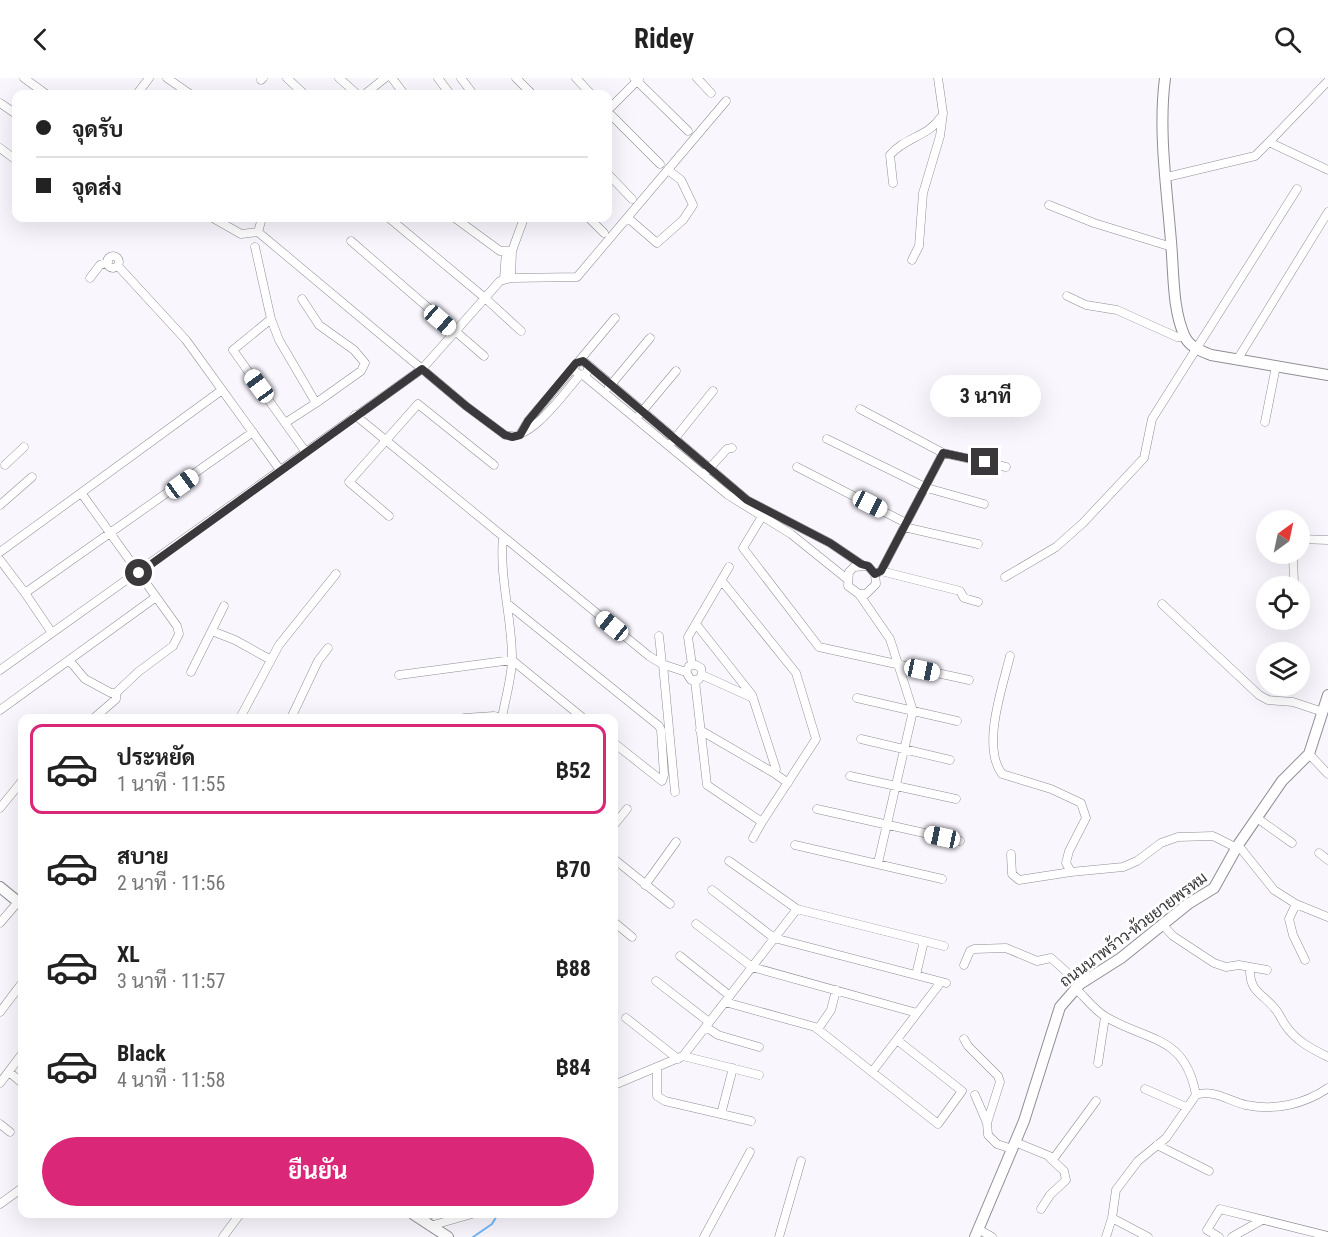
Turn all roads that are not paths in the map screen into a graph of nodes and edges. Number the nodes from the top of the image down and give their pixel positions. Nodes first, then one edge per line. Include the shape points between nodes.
1 (24, 78) edge
2 (167, 78) edge
3 (287, 78) edge
4 (339, 78) edge
5 (385, 78) edge
6 (516, 78) edge
7 (576, 78) edge
8 (697, 78) edge
9 (938, 78) edge
10 (1165, 78) edge
11 (637, 79) edge
12 (1328, 81) edge
13 (40, 90) edge
14 (184, 90) edge
15 (298, 90) edge
16 (352, 90) edge
17 (370, 90) edge
18 (528, 90) edge
19 (587, 90) edge
20 (711, 93) dead end
21 (726, 101) dead end
22 (612, 107) edge
23 (943, 113) junction
24 (612, 115) edge
25 (688, 131) dead end
26 (1269, 142) junction
27 (660, 164) dead end
28 (668, 170) junction
29 (1328, 170) edge
30 (1167, 177) junction
31 (612, 178) edge
32 (893, 183) dead end
33 (1297, 189) dead end
34 (632, 200) dead end
35 (1049, 205) dead end
36 (1328, 212) edge
37 (628, 218) junction
38 (220, 222) edge
39 (261, 222) edge
40 (394, 222) edge
41 (460, 222) edge
42 (522, 222) edge
43 (593, 222) edge
44 (258, 232) junction
45 (604, 234) dead end
46 (351, 241) dead end
47 (255, 247) dead end
48 (1172, 247) junction
49 (509, 251) junction
50 (912, 260) dead end
51 (90, 278) dead end
52 (508, 279) junction
53 (1067, 296) dead end
54 (485, 297) junction
55 (302, 299) dead end
56 (615, 318) dead end
57 (271, 319) junction
58 (521, 331) dead end
59 (454, 332) junction
60 (1185, 337) junction
61 (650, 338) dead end
62 (1195, 348) junction
63 (484, 357) dead end
64 (1237, 360) junction
65 (576, 364) junction
66 (588, 366) junction
67 (1276, 366) junction
68 (422, 369) junction
69 (676, 371) dead end
70 (582, 375) junction
71 (1328, 375) edge
72 (608, 388) junction
73 (222, 390) junction
74 (713, 391) dead end
75 (316, 403) junction
76 (860, 409) dead end
77 (640, 414) junction
78 (355, 416) junction
79 (1265, 422) dead end
80 (285, 423) junction
81 (253, 432) junction
82 (520, 435) junction
83 (828, 439) dead end
84 (386, 441) junction
85 (672, 442) junction
86 (24, 447) dead end
87 (732, 448) dead end
88 (305, 452) junction
89 (943, 453) junction
90 (2, 465) edge
91 (494, 465) dead end
92 (797, 467) dead end
93 (1006, 467) dead end
94 (710, 468) junction
95 (280, 470) junction
96 (703, 474) junction
97 (33, 477) dead end
98 (925, 488) junction
99 (82, 494) junction
100 (984, 504) dead end
101 (0, 505) edge
102 (766, 509) junction
103 (389, 516) dead end
104 (761, 517) junction
105 (905, 525) junction
106 (110, 535) junction
107 (503, 537) junction
108 (1310, 539) edge
109 (1328, 540) edge
110 (978, 544) dead end
111 (0, 552) edge
112 (0, 560) edge
113 (861, 564) junction
114 (729, 567) dead end
115 (139, 573) junction
116 (878, 573) junction
117 (336, 574) dead end
118 (1005, 578) dead end
119 (847, 579) junction
120 (722, 581) junction
121 (25, 593) junction
122 (859, 594) junction
123 (156, 597) junction
124 (978, 602) dead end
125 (1161, 604) dead end
126 (509, 605) junction
127 (224, 606) dead end
128 (696, 624) junction
129 (212, 631) junction
130 (52, 633) junction
131 (659, 636) dead end
132 (328, 648) dead end
133 (1010, 656) dead end
134 (69, 660) junction
135 (271, 660) junction
136 (512, 660) junction
137 (663, 665) junction
138 (692, 665) junction
139 (898, 666) junction
140 (0, 670) edge
141 (191, 672) dead end
142 (686, 672) junction
143 (399, 675) dead end
144 (702, 675) junction
145 (969, 680) dead end
146 (695, 681) junction
147 (116, 693) junction
148 (1328, 695) edge
149 (753, 698) junction
150 (857, 698) dead end
151 (0, 710) edge
152 (914, 711) junction
153 (1323, 712) junction
154 (99, 714) edge
155 (242, 714) edge
156 (293, 714) edge
157 (503, 714) edge
158 (579, 714) edge
159 (957, 721) dead end
160 (700, 730) junction
161 (861, 739) dead end
162 (618, 746) edge
163 (904, 750) junction
164 (1309, 754) junction
165 (950, 760) dead end
166 (774, 773) junction
167 (1328, 774) edge
168 (850, 776) dead end
169 (788, 783) junction
170 (18, 786) edge
171 (896, 786) junction
172 (675, 792) dead end
173 (956, 799) dead end
174 (0, 808) edge
175 (817, 809) dead end
176 (618, 812) edge
177 (1257, 818) junction
178 (618, 820) edge
179 (762, 822) junction
180 (886, 825) junction
181 (753, 838) dead end
182 (960, 840) dead end
183 (676, 842) dead end
184 (1292, 843) dead end
185 (795, 845) dead end
186 (1238, 846) junction
187 (1319, 853) dead end
188 (1011, 854) dead end
189 (1328, 860) edge
190 (729, 861) dead end
191 (618, 862) edge
192 (878, 863) junction
193 (1071, 872) junction
194 (942, 879) dead end
195 (645, 885) junction
196 (0, 887) edge
197 (712, 890) dead end
198 (18, 901) edge
199 (670, 904) dead end
200 (1296, 904) junction
201 (18, 905) edge
202 (797, 909) junction
203 (1328, 917) edge
204 (0, 923) edge
205 (696, 924) dead end
206 (1162, 924) junction
207 (618, 925) edge
208 (632, 937) dead end
209 (774, 938) junction
210 (924, 941) junction
211 (944, 946) dead end
212 (680, 956) dead end
213 (1305, 960) dead end
214 (964, 965) dead end
215 (752, 967) junction
216 (1250, 967) junction
217 (1267, 970) dead end
218 (916, 975) junction
219 (656, 981) dead end
220 (1078, 986) junction
221 (18, 988) edge
222 (836, 990) junction
223 (727, 999) junction
224 (0, 1012) edge
225 (917, 1013) junction
226 (1105, 1017) junction
227 (626, 1018) dead end
228 (707, 1024) junction
229 (818, 1029) junction
230 (964, 1039) dead end
231 (897, 1040) junction
232 (759, 1047) dead end
233 (680, 1058) junction
234 (1328, 1058) edge
235 (18, 1060) edge
236 (1098, 1063) dead end
237 (657, 1067) junction
238 (733, 1068) junction
239 (9, 1072) junction
240 (872, 1072) junction
241 (759, 1075) dead end
242 (18, 1080) edge
243 (0, 1083) edge
244 (618, 1083) edge
245 (1328, 1088) edge
246 (1145, 1089) dead end
247 (975, 1095) dead end
248 (1196, 1095) junction
249 (1096, 1101) dead end
250 (1186, 1107) junction
251 (721, 1114) junction
252 (751, 1121) dead end
253 (987, 1123) junction
254 (0, 1124) edge
255 (10, 1132) dead end
256 (1013, 1146) junction
257 (1157, 1146) junction
258 (750, 1152) dead end
259 (1050, 1158) junction
260 (801, 1161) dead end
261 (1209, 1171) dead end
262 (18, 1191) edge
263 (0, 1203) edge
264 (1041, 1209) dead end
265 (237, 1218) edge
266 (419, 1218) edge
267 (458, 1218) edge
268 (1112, 1218) junction
269 (1262, 1220) junction
270 (430, 1226) junction
271 (977, 1233) edge
272 (1305, 1234) edge
273 (1328, 1236) edge
274 (223, 1237) edge
275 (448, 1237) edge
276 (704, 1237) edge
277 (779, 1237) edge
278 (992, 1237) edge
279 (1106, 1237) edge
280 (1148, 1237) edge
281 (1219, 1237) edge
282 (1232, 1237) edge

1 - 13 street
2 - 14 street
3 - 15 street
4 - 16 street
5 - 17 street
6 - 18 street
7 - 19 street
8 - 20 street
9 - 23 street
10 - 30 street via 1162,99
11 - 22 street
11 - 25 street
12 - 26 street
21 - 28 street
23 - 32 street via 935,127 890,155
23 - 50 street via 922,202 919,246
24 - 27 street
26 - 29 street
26 - 30 street via 1255,156
28 - 37 street
28 - 37 street via 681,180 693,205 683,220 657,243
30 - 48 street
31 - 34 street
33 - 62 street
35 - 48 street
36 - 64 street
37 - 52 street via 577,278
38 - 44 street via 241,234
39 - 44 street
40 - 54 street
41 - 49 street via 500,251
42 - 49 street
43 - 45 street
44 - 68 street
46 - 59 street
47 - 57 street
48 - 60 street via 1174,285
49 - 52 street
51 - 73 street via 100,265 116,256 118,266 186,340
52 - 54 street
53 - 60 street via 1086,305 1118,310
54 - 58 street
54 - 59 street
55 - 75 street via 319,325 354,350 365,363 361,371
56 - 65 street
57 - 75 street via 295,371
57 - 80 street via 233,350
59 - 63 street
59 - 68 street
60 - 62 street
61 - 72 street
62 - 64 street
62 - 118 street via 1152,419 1144,458 1056,547
64 - 67 street
65 - 66 street
65 - 70 street via 574,370
65 - 82 street
66 - 70 street
66 - 72 street
67 - 71 street
67 - 79 street
68 - 78 street
68 - 82 street via 505,435
69 - 77 street
70 - 72 street
70 - 82 street via 535,426
72 - 77 street
73 - 81 street
73 - 99 street
74 - 85 street
75 - 80 street
76 - 89 street
77 - 85 street
78 - 84 street
78 - 88 street
80 - 88 street
81 - 95 street
81 - 106 street
83 - 98 street
84 - 91 street via 418,404
84 - 103 street via 349,482
84 - 107 street
85 - 94 street
85 - 96 street
86 - 90 street
87 - 94 street
88 - 95 street
89 - 93 street
89 - 98 street
92 - 105 street
94 - 96 street
94 - 102 street via 747,500
95 - 115 street
96 - 104 street
97 - 101 street
98 - 100 street
98 - 105 street
99 - 106 street
99 - 111 street
102 - 104 street
102 - 113 street
104 - 119 street via 791,534
104 - 139 street via 743,548 819,647
105 - 110 street
105 - 116 street
106 - 115 street
106 - 121 street
107 - 126 street via 501,555
107 - 137 street
108 - 109 street
112 - 121 street
113 - 116 street
113 - 119 street via 854,567
114 - 120 street
115 - 123 street
115 - 130 street
116 - 122 street via 872,590
116 - 124 street via 960,591 964,598
117 - 135 street
119 - 122 street via 848,586
120 - 128 street
120 - 169 street via 796,673 816,739
121 - 130 street
122 - 139 street via 890,639
123 - 134 street
123 - 147 street via 177,626 178,637 173,646
125 - 153 street via 1259,695
126 - 136 street
126 - 162 street via 659,726 662,781
127 - 129 street
128 - 138 street via 688,637
128 - 149 street
129 - 135 street
129 - 141 street
130 - 140 street
131 - 137 street
132 - 156 street
133 - 193 street via 994,724 994,752 1002,774 1081,803 1086,818 1069,851 1066,863
134 - 147 street via 85,679
134 - 151 street
135 - 155 street
136 - 143 street
136 - 157 street
136 - 158 street
137 - 142 street
137 - 172 street
138 - 142 street
138 - 144 street via 701,668
139 - 145 street
139 - 152 street
142 - 146 street
144 - 146 street
144 - 149 street
146 - 160 street
147 - 154 street via 112,703
148 - 153 street, ถนนนาพร้าว-ห้วยยายพรหม
149 - 166 street via 776,769
150 - 152 street
152 - 159 street
152 - 163 street
153 - 164 street, ถนนนาพร้าว-ห้วยยายพรหม
160 - 166 street
160 - 179 street via 706,785
161 - 163 street
163 - 165 street
163 - 171 street
164 - 167 street
164 - 177 street, ถนนนาพร้าว-ห้วยยายพรหม via 1287,776
166 - 169 street
168 - 171 street
169 - 179 street
170 - 174 street
171 - 173 street
171 - 180 street
175 - 180 street
176 - 178 street via 623,806 627,809
177 - 184 street
177 - 186 street, ถนนนาพร้าว-ห้วยยายพรหม
179 - 181 street
180 - 182 street
180 - 192 street
183 - 195 street
185 - 192 street
186 - 193 street via 1214,836 1178,837 1123,867
186 - 200 street via 1274,890
186 - 206 street, ถนนนาพร้าว-ห้วยยายพรหม via 1214,888
187 - 189 street
188 - 193 street via 1013,877 1019,880
190 - 202 street
191 - 195 street
192 - 194 street
195 - 199 street
196 - 198 street
197 - 209 street
200 - 203 street
200 - 213 street via 1289,919
201 - 204 street
202 - 209 street
202 - 210 street
205 - 215 street
206 - 216 street via 1214,963
206 - 220 street, ถนนนาพร้าว-ห้วยยายพรหม via 1121,958
207 - 208 street
209 - 215 street
209 - 218 street
210 - 211 street
210 - 218 street
212 - 223 street
214 - 220 street via 974,949 1006,948 1037,961 1051,958
215 - 222 street
215 - 223 street
216 - 217 street
216 - 234 street via 1253,987 1287,1027 1304,1045
218 - 225 street via 943,982
219 - 228 street
220 - 226 street
220 - 256 street, ถนนนาพร้าว-ห้วยยายพรหม via 1060,1007
221 - 224 street
222 - 225 street
222 - 229 street via 831,1010
223 - 228 street
223 - 229 street
225 - 231 street
226 - 236 street
226 - 248 street via 1176,1050 1193,1076
227 - 233 street
228 - 232 street via 718,1035
228 - 233 street
229 - 240 street
230 - 253 street via 1000,1082
231 - 240 street
231 - 240 street via 962,1091 938,1124
233 - 237 street
233 - 238 street
235 - 239 street
237 - 244 street
237 - 251 street via 657,1096
238 - 241 street
238 - 251 street
239 - 242 street
239 - 243 street
245 - 248 street via 1315,1097 1278,1107 1247,1105 1216,1094
246 - 250 street
247 - 253 street
248 - 250 street
249 - 259 street via 1057,1155
250 - 257 street
251 - 252 street
253 - 256 street via 991,1140
254 - 255 street
256 - 259 street
256 - 271 street, ถนนนาพร้าว-ห้วยยายพรหม
257 - 261 street
257 - 268 street via 1138,1161 1116,1190
258 - 276 street
259 - 264 street via 1064,1171 1066,1180
260 - 277 street
262 - 263 street
265 - 274 street
266 - 270 street
267 - 270 street
268 - 279 street
268 - 280 street
269 - 272 street
269 - 281 street via 1220,1209 1208,1230
269 - 282 street
270 - 275 street
271 - 278 street
272 - 273 street

